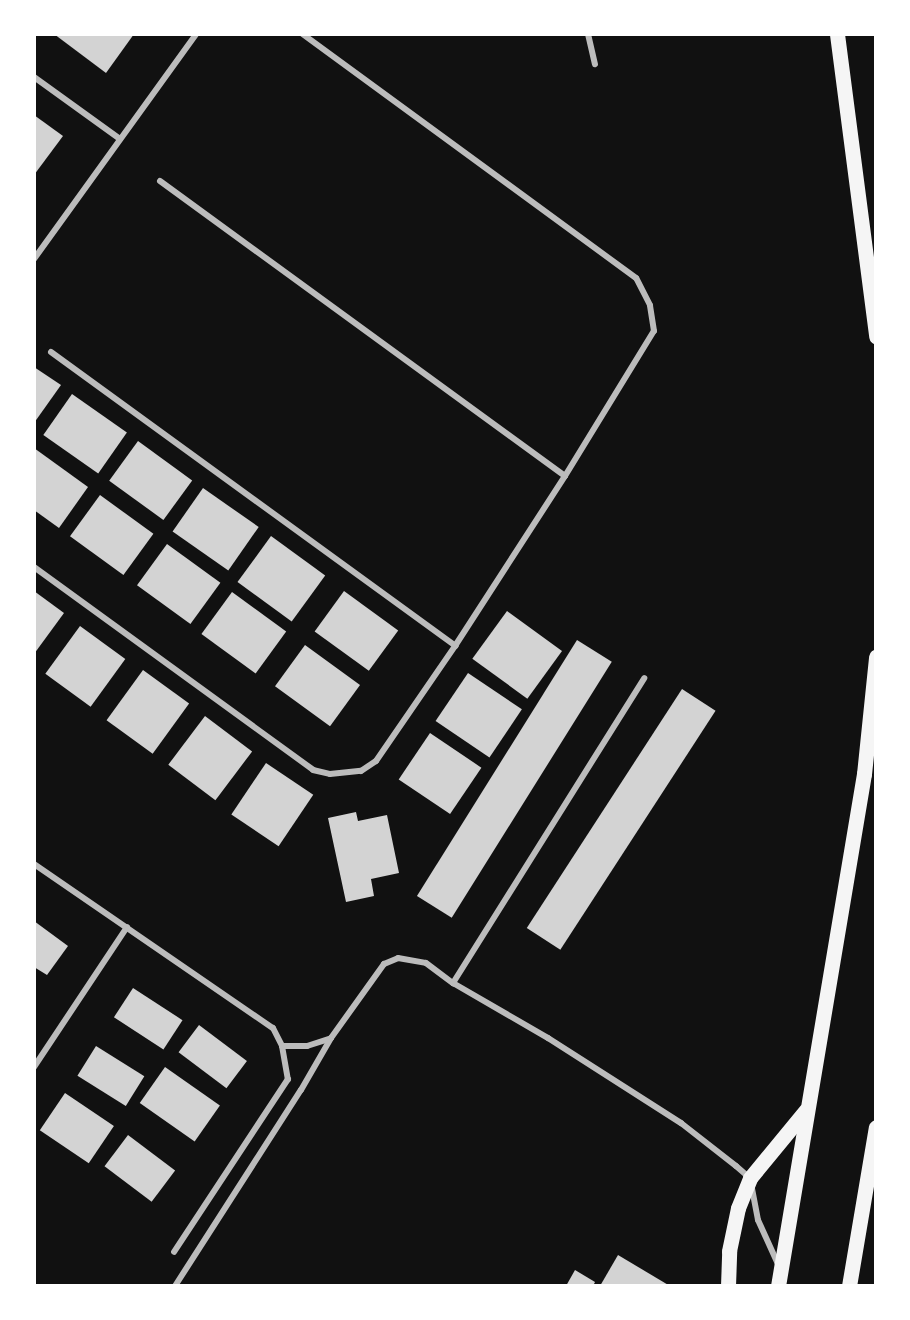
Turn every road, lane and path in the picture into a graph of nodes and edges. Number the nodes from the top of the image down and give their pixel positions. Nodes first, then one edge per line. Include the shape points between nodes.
1 (196, 34) edge
2 (303, 34) edge
3 (588, 34) edge
4 (837, 34) edge
5 (596, 64) dead end
6 (34, 77) edge
7 (120, 139) junction
8 (160, 181) dead end
9 (34, 259) edge
10 (876, 336) edge
11 (51, 352) dead end
12 (565, 477) junction
13 (34, 567) edge
14 (456, 646) junction
15 (876, 657) edge
16 (644, 678) dead end
17 (876, 739) edge
18 (864, 774) junction
19 (34, 864) edge
20 (127, 927) junction
21 (453, 983) junction
22 (331, 1038) junction
23 (282, 1046) junction
24 (34, 1067) edge
25 (806, 1110) junction
26 (876, 1127) edge
27 (750, 1178) junction
28 (174, 1252) dead end
29 (779, 1278) edge
30 (175, 1286) edge
31 (728, 1286) edge
32 (849, 1286) edge

1 - 7 street
2 - 12 street via 636,278 650,305 654,331
3 - 5 street
4 - 10 highway
6 - 7 street
7 - 9 street
8 - 12 street
11 - 14 street
12 - 14 street
13 - 14 street via 313,770 344,775 361,771 376,761
15 - 18 highway
16 - 21 street
17 - 18 highway
18 - 25 highway
19 - 20 street
20 - 23 street via 273,1028
20 - 24 street
21 - 22 street via 426,963 398,958 384,964
21 - 27 street via 681,1123
22 - 23 street via 307,1046
22 - 30 street
23 - 28 street via 288,1080
25 - 27 highway
25 - 29 highway
26 - 32 highway
27 - 29 street via 758,1220
27 - 31 highway via 738,1208 729,1251

